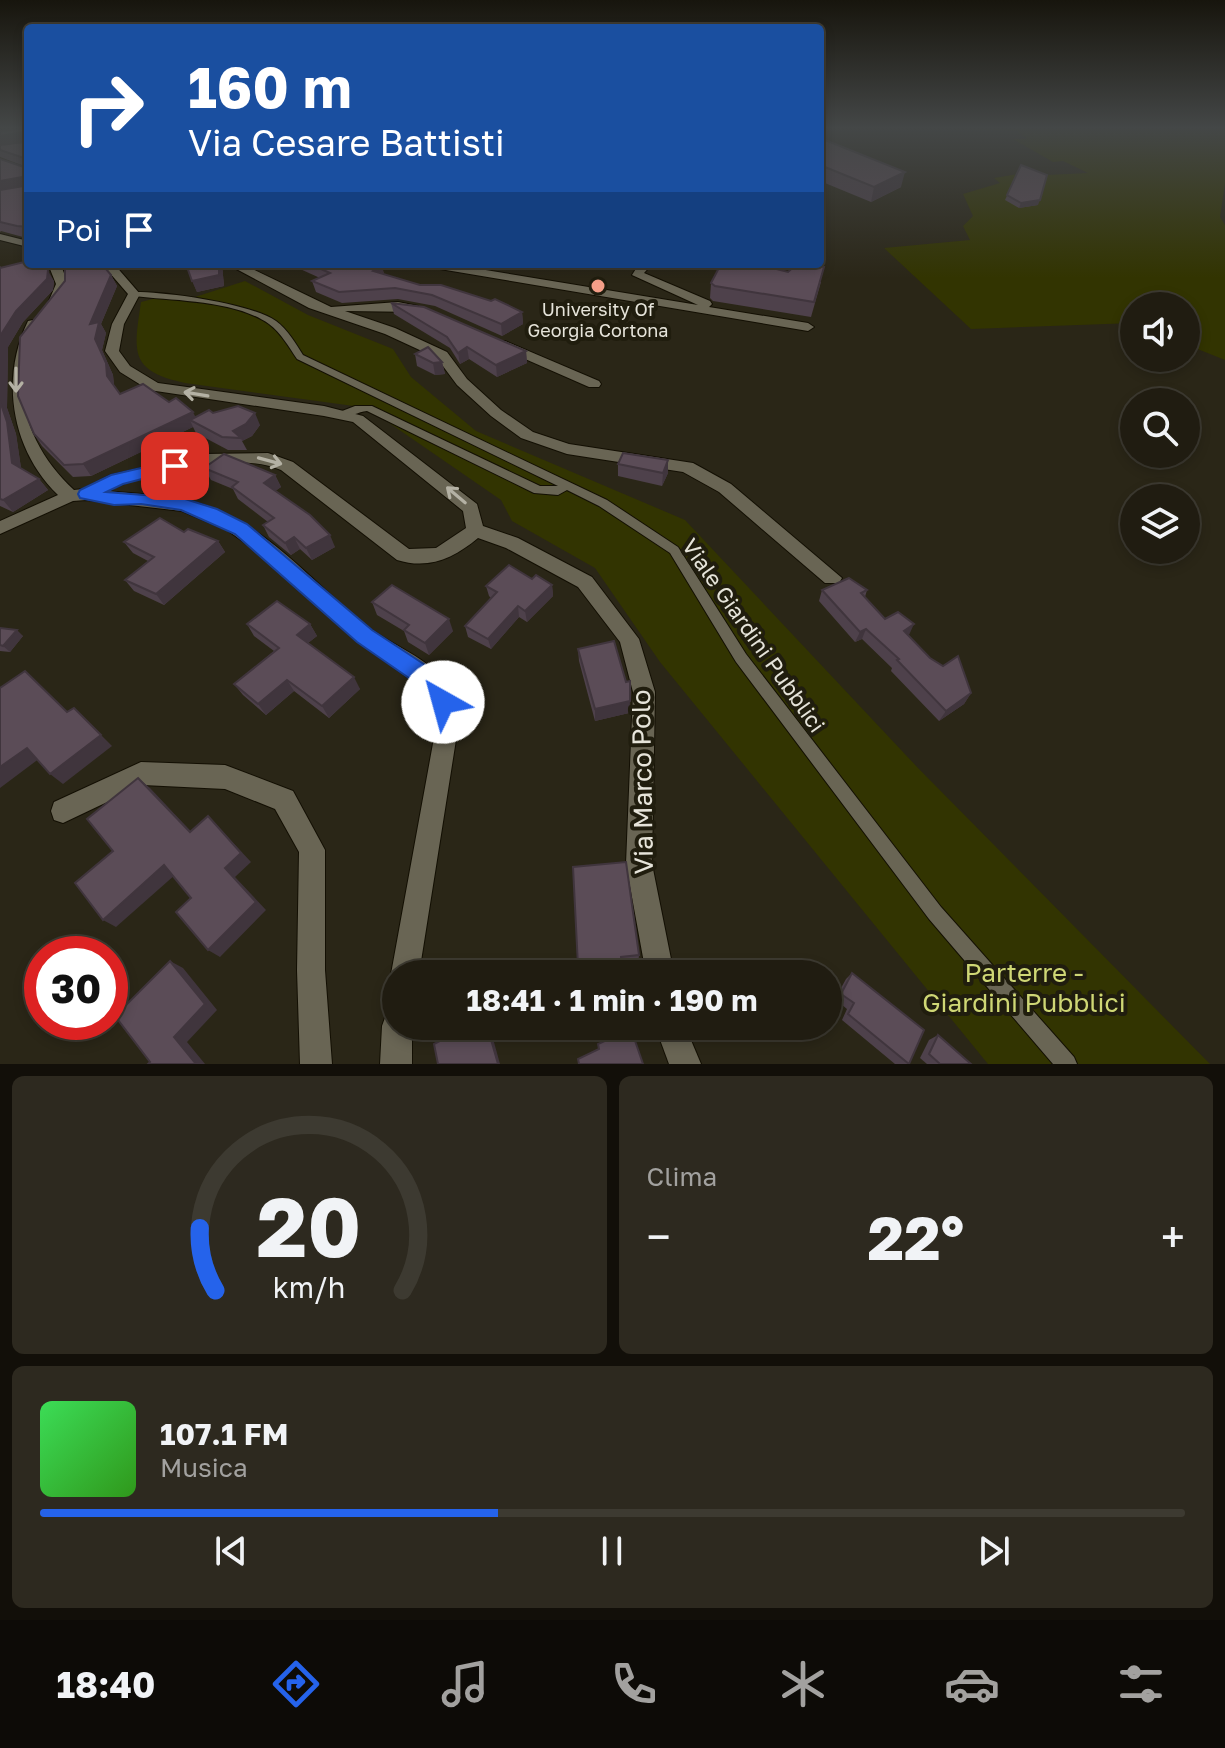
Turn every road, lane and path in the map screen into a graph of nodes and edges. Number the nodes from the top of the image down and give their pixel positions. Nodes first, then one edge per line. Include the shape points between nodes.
1 (24, 238) edge
2 (3, 241) edge
3 (24, 244) edge
4 (24, 250) edge
5 (56, 268) edge
6 (111, 268) edge
7 (241, 268) edge
8 (452, 268) edge
9 (640, 268) edge
10 (134, 294) junction
11 (325, 309) junction
12 (430, 312) edge
13 (724, 313) junction
14 (808, 327) dead end
15 (498, 342) edge
16 (594, 384) dead end
17 (341, 415) junction
18 (566, 486) junction
19 (78, 495) junction
20 (0, 528) edge
21 (475, 530) junction
22 (832, 578) dead end
23 (63, 811) dead end
24 (407, 960) edge
25 (657, 960) edge
26 (397, 1040) edge
27 (676, 1040) edge
28 (316, 1064) edge
29 (396, 1064) edge
30 (685, 1064) edge
31 (1067, 1064) edge

1 - 2 street
2 - 3 street
2 - 4 street
5 -> 19 street via 62,292 18,347 17,408 37,460
6 - 10 street
7 - 11 street
8 - 13 street
9 - 13 street via 638,275
17 -> 10 street via 154,387 125,369 112,351 118,324
10 - 18 street, Viale Giardini Pubblici via 221,306 270,321 300,357
11 - 12 street via 398,306
11 - 22 street via 442,355 462,382 527,435 567,449 687,467 725,488
13 - 14 street
15 - 16 street
17 - 18 street via 368,408 538,490
21 -> 17 street via 471,508 358,419
18 - 31 street, Viale Giardini Pubblici via 603,503 674,550 741,658 935,913
19 - 20 street
19 -> 21 street via 117,479 203,459 268,458 287,466 404,555 427,559 449,552
19 - 24 street via 182,504 241,529 364,636 434,683 447,727
21 - 25 street, Via Marco Polo via 512,543 585,582 629,639 644,692 639,864
23 - 28 street via 141,773 225,777 284,800 312,850
26 - 29 street
27 - 30 street

